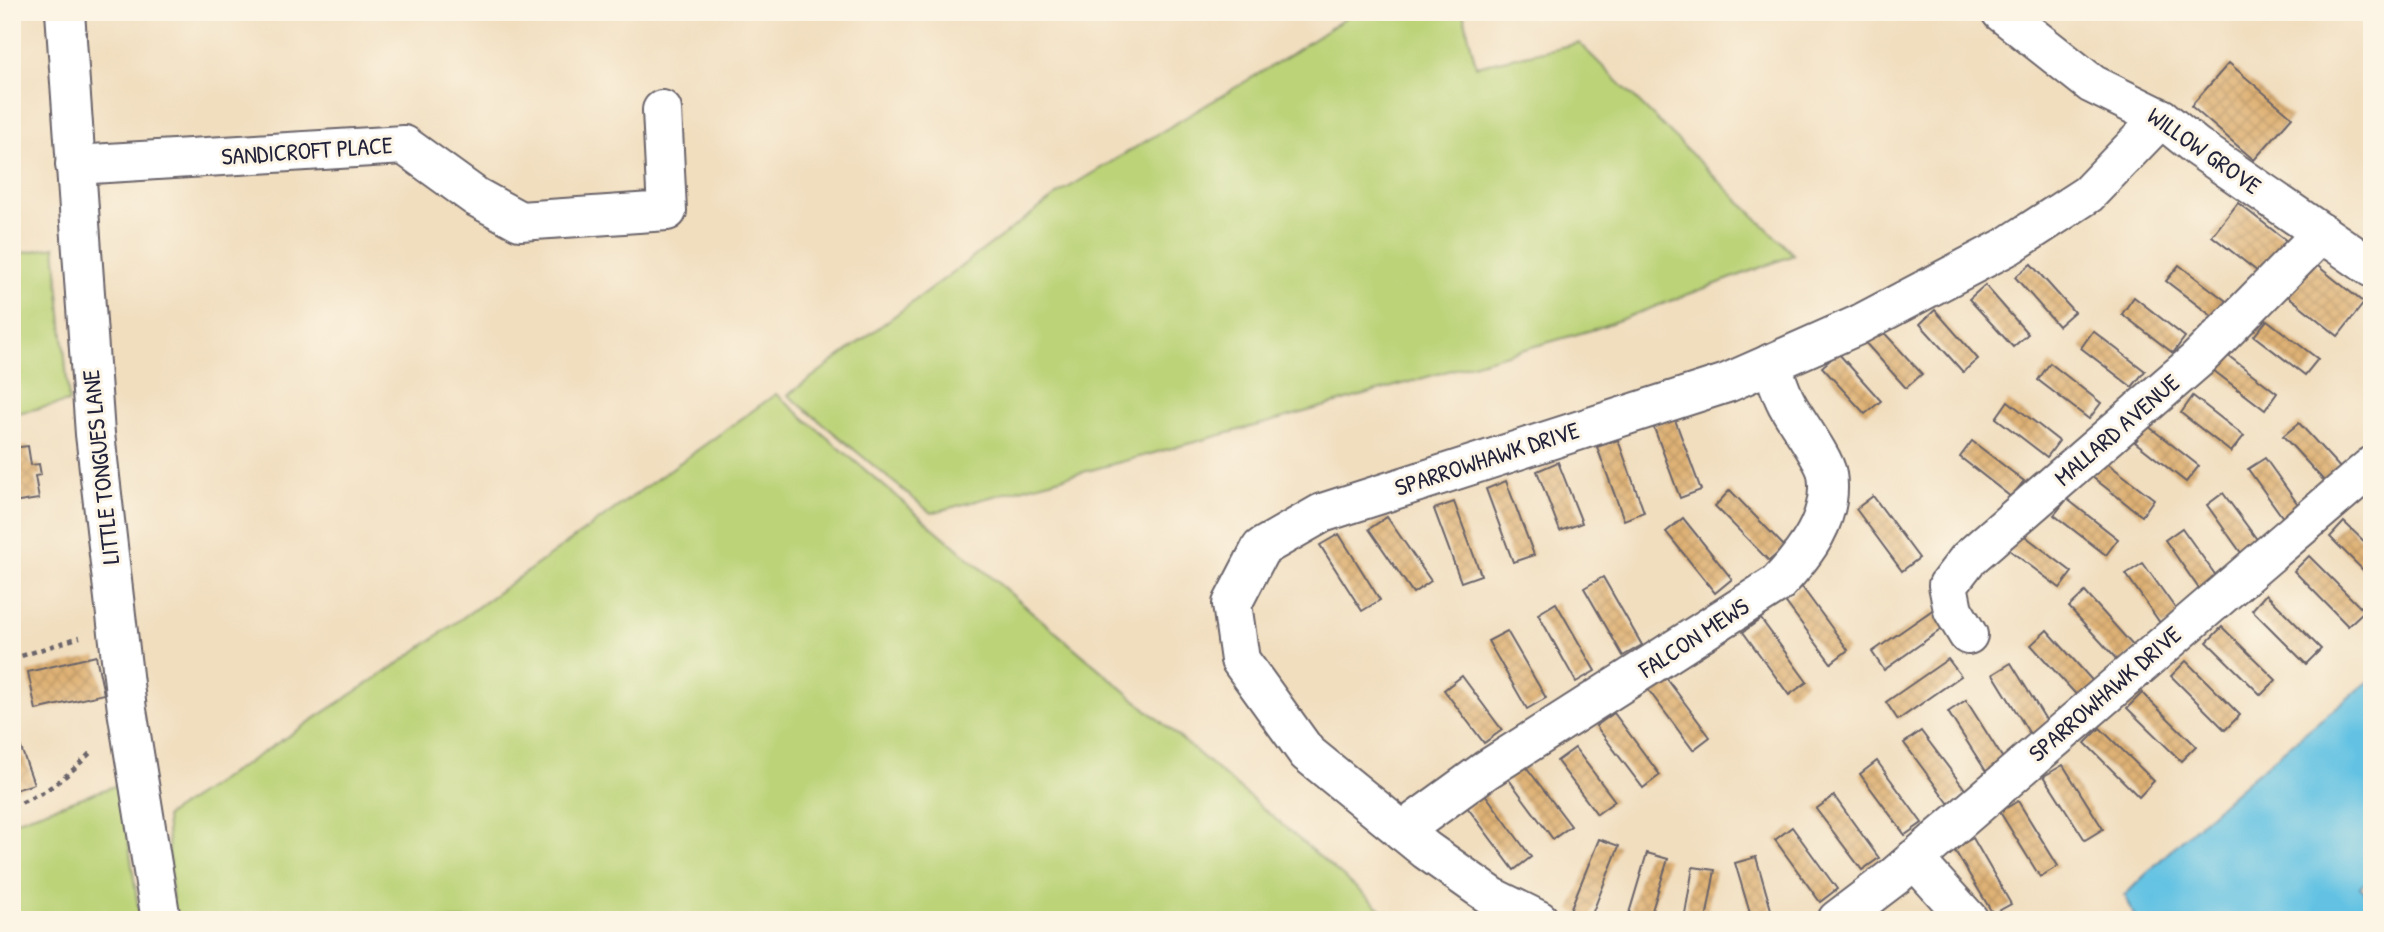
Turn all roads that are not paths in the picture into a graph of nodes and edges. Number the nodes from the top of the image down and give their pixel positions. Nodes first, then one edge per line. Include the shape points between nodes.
1 (65, 12) edge
2 (2001, 12) edge
3 (662, 110) dead end
4 (2161, 118) junction
5 (75, 165) junction
6 (2322, 233) junction
7 (2372, 268) edge
8 (1771, 363) junction
9 (2372, 466) edge
10 (1968, 635) dead end
11 (1402, 831) junction
12 (1914, 859) junction
13 (161, 920) edge
14 (1539, 920) edge
15 (1837, 920) edge
16 (1969, 920) edge

1 - 5 street, LITTLE TONGUES LANE
2 - 4 street, WILLOW GROVE via 2092,84
3 - 5 street, SANDICROFT PLACE via 667,211 520,221 476,197 404,145
4 - 6 street, WILLOW GROVE
4 - 8 street, SPARROWHAWK DRIVE via 2088,194 2008,246 1856,326
5 - 13 street, LITTLE TONGUES LANE via 95,434 126,699
6 - 7 street, WILLOW GROVE
6 - 10 street, MALLARD AVENUE via 2197,359 1969,559 1948,585 1952,610
8 - 11 street, FALCON MEWS via 1785,401 1827,472 1827,497 1817,534 1797,562 1777,584 1486,771
8 - 11 street, SPARROWHAWK DRIVE via 1727,383 1322,513 1261,548 1232,604 1240,660 1307,753
9 - 12 street, SPARROWHAWK DRIVE
11 - 14 street, SPARROWHAWK DRIVE via 1494,898
12 - 15 street, SPARROWHAWK DRIVE
12 - 16 street

